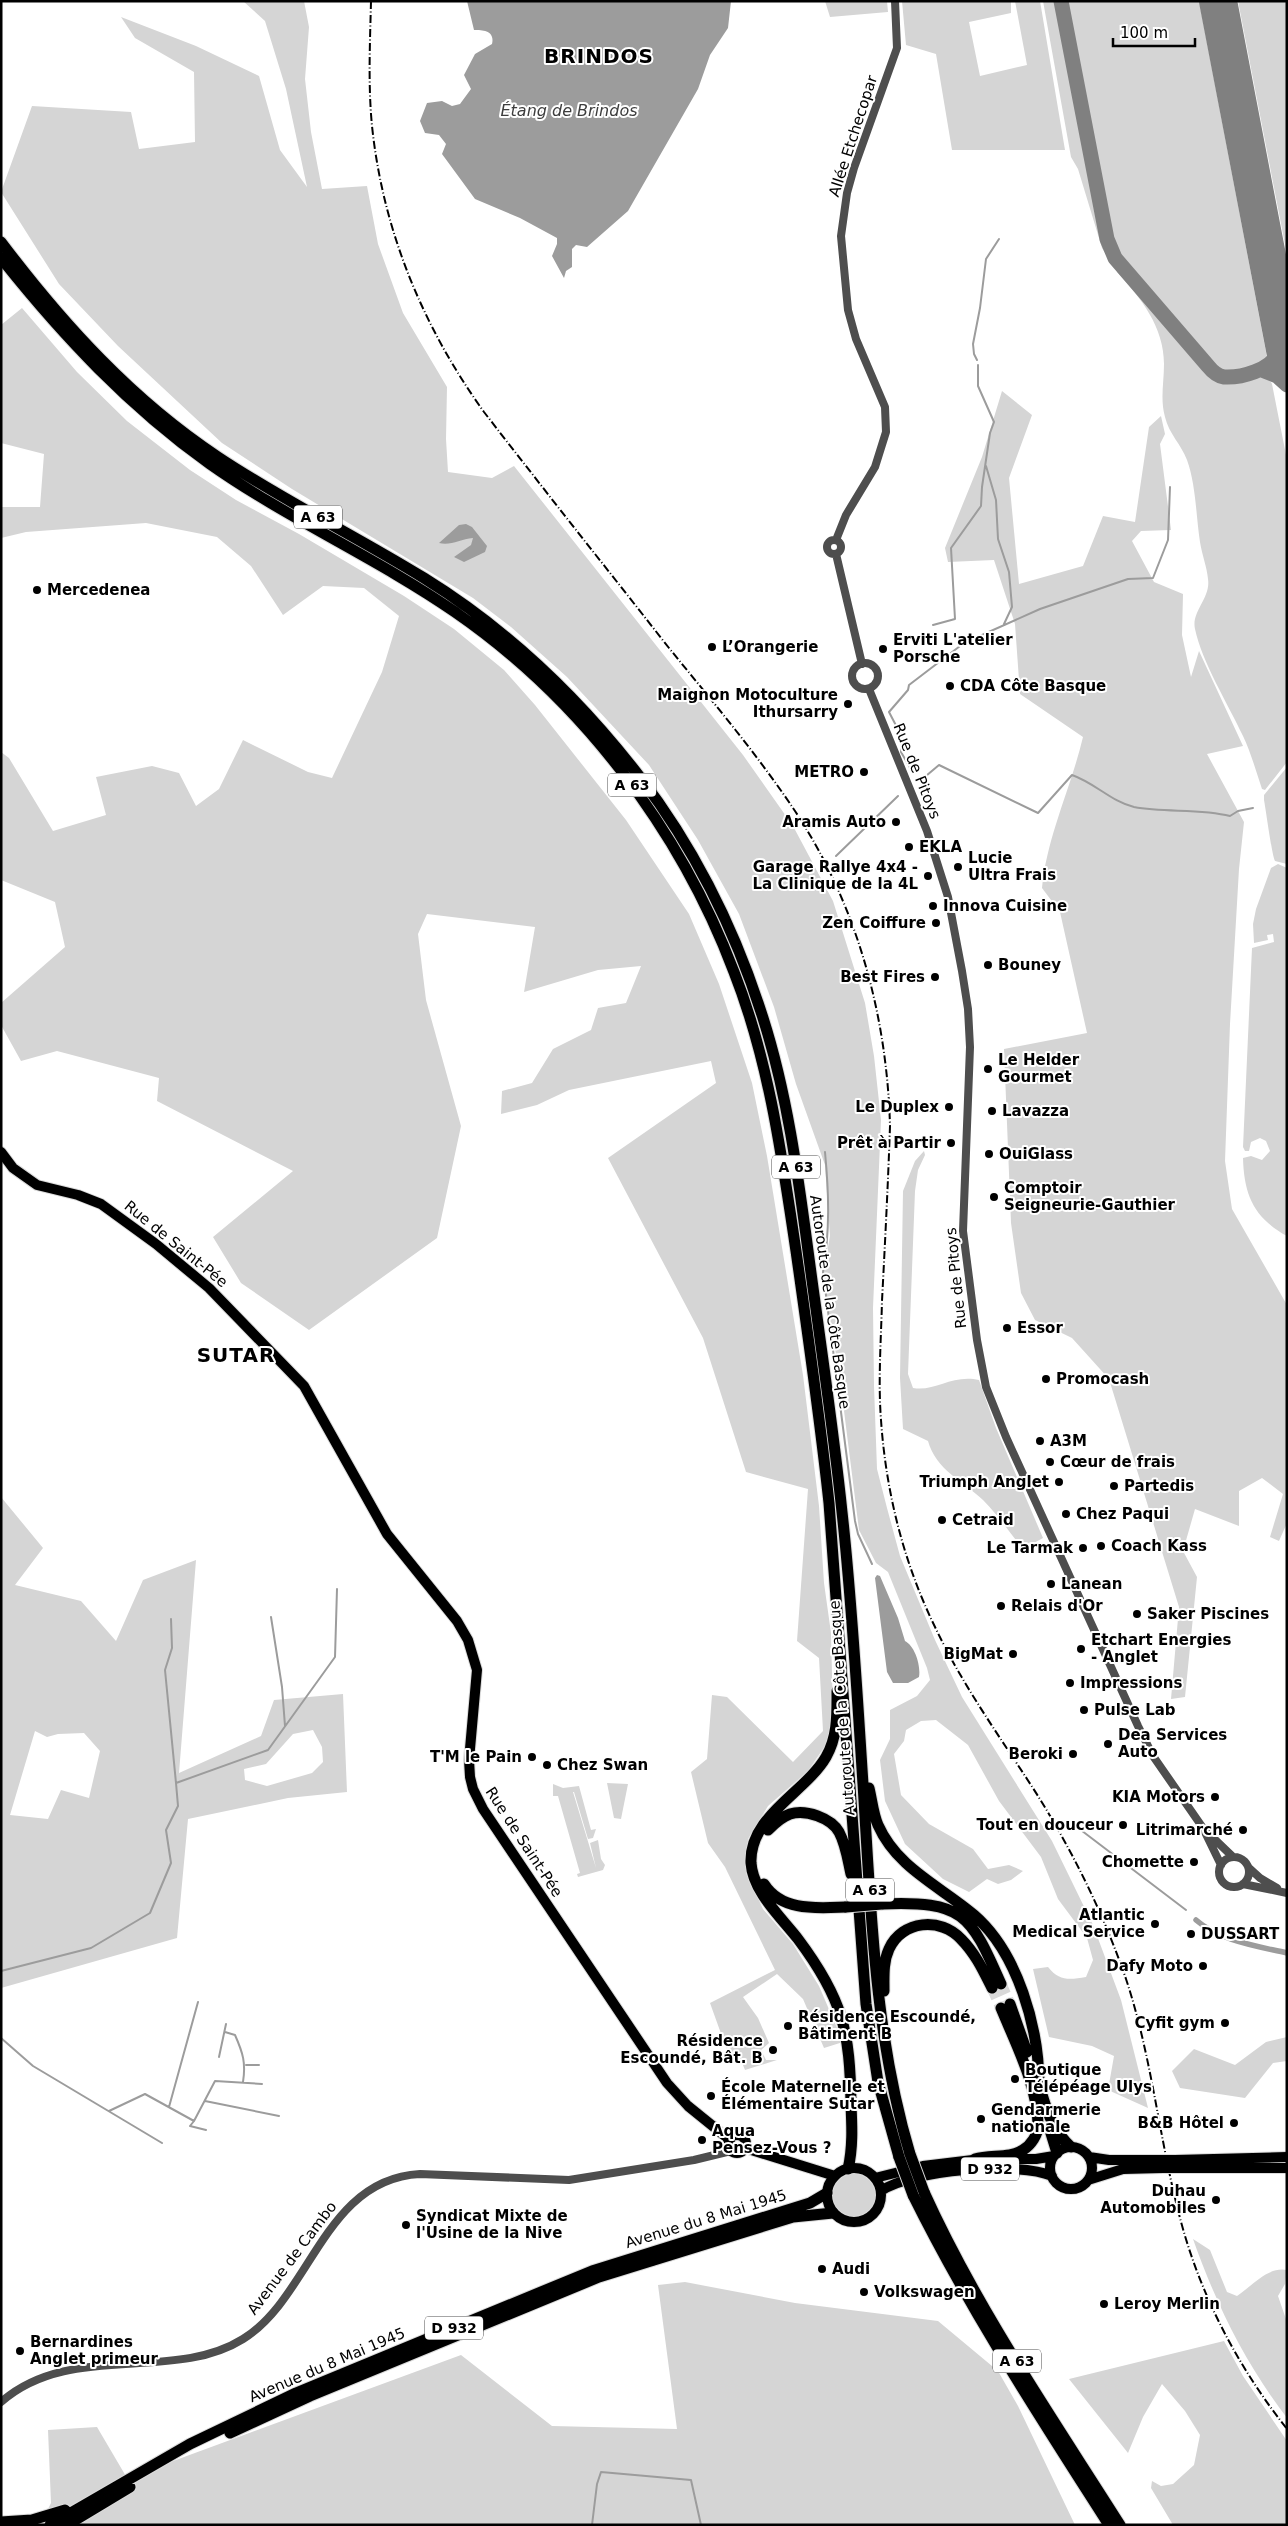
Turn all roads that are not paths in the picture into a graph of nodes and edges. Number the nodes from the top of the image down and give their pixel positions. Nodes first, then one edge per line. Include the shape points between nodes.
1 (894, 1) edge
2 (1, 242) edge
3 (1, 258) edge
4 (862, 664) junction
5 (869, 688) junction
6 (1, 1152) edge
7 (841, 1642) junction
8 (859, 1732) junction
9 (1203, 1828) junction
10 (1232, 1856) junction
11 (1220, 1865) junction
12 (1249, 1868) junction
13 (1243, 1884) junction
14 (1285, 1892) edge
15 (859, 1915) junction
16 (1005, 2006) tunnel mouth
17 (884, 2048) junction
18 (1036, 2088) junction
19 (730, 2140) junction
20 (1071, 2147) junction
21 (745, 2148) junction
22 (731, 2151) junction
23 (1056, 2154) junction
24 (905, 2156) junction
25 (1287, 2157) edge
26 (1089, 2158) junction
27 (975, 2159) junction
28 (1162, 2164) junction
29 (1175, 2164) junction
30 (806, 2168) junction
31 (1287, 2168) edge
32 (848, 2169) junction
33 (835, 2176) junction
34 (1052, 2176) junction
35 (875, 2178) junction
36 (1088, 2180) junction
37 (881, 2191) junction
38 (827, 2192) junction
39 (919, 2194) junction
40 (833, 2213) junction
41 (1, 2402) edge
42 (95, 2498) junction
43 (1, 2522) edge
44 (50, 2525) edge
45 (68, 2525) edge
46 (1109, 2525) edge
47 (1120, 2525) edge

1 - 4 street, Allée Etchecopar via 897,48 854,168 841,222 848,310 856,339 885,407 886,432 880,457 846,515 836,540 842,547 836,554
2 - 8 highway, Autoroute de la Côte Basque / A 63 via 69,326 159,414 247,475 426,579 515,644 566,690 602,729 644,782 700,870 732,936 764,1022 778,1073 794,1158 841,1504
3 - 7 highway, Autoroute de la Côte Basque / A 63 via 63,333 153,420 212,465 276,506 400,576 510,653 593,737 664,832 726,950 768,1086 783,1163 820,1421
4 - 5 street via 870,664 877,674 875,684
4 - 5 street via 855,668 852,679 857,686
5 - 9 street, Rue de Pitoys via 927,831 948,897 962,970 970,1048 963,1231 977,1340 990,1399 1138,1726 1154,1756
6 - 19 main road, Rue de Saint-Pée via 13,1168 37,1185 78,1195 120,1216 209,1288 304,1386 387,1534 464,1632 476,1661 477,1684 469,1760 473,1789 480,1803 667,2082 688,2106
7 - 15 highway, Autoroute de la Côte Basque / A 63
7 - 32 highway via 836,1657 837,1722 826,1757 757,1833 751,1862 753,1876 761,1891 829,1985 846,2030 852,2125
8 - 17 highway, Autoroute de la Côte Basque / A 63 via 877,1994
8 - 18 highway via 877,1823 890,1846 917,1873 974,1915 994,1935 1021,1984 1039,2071
9 - 10 street
9 - 11 street
10 - 11 street
10 - 12 street via 1243,1859
11 - 13 street via 1219,1875 1224,1884 1232,1887
12 - 13 street via 1249,1877
12 - 14 street
13 - 14 street
15 - 17 highway, bridge via 845,1849 838,1831 827,1821 810,1814 791,1814 777,1821 762,1836 757,1850 757,1870 765,1886 777,1898 794,1906 846,1907 882,1904 930,1904 959,1915 972,1926 984,1944 996,1986 952,1931 931,1923 901,1933 890,1947 884,1965
15 - 24 highway, Autoroute de la Côte Basque / A 63 via 872,2049 884,2106
16 - 18 highway
17 - 24 highway, Autoroute de la Côte Basque / A 63
18 - 20 highway via 1052,2124
18 - 23 highway via 1053,2135
18 - 27 highway via 1038,2125 1031,2144 1016,2154
19 - 21 main road via 734,2136 743,2138
19 - 22 main road via 728,2146
20 - 23 main road
20 - 26 main road via 1082,2150
21 - 22 main road via 739,2153
21 - 30 main road
22 - 41 street, Avenue de Cambo via 569,2180 420,2174 398,2177 373,2188 342,2214 264,2325 242,2340 218,2351 192,2356 86,2366 43,2376
23 - 27 main road, D 932 via 1036,2159
23 - 34 main road via 1051,2165
24 - 39 highway, Autoroute de la Côte Basque / A 63, bridge
25 - 29 main road
26 - 28 main road
26 - 36 main road via 1092,2166
27 - 35 main road, D 932 via 924,2166
28 - 29 main road, bridge
28 - 36 main road via 1123,2169
29 - 31 main road
30 - 33 main road
30 - 38 main road via 820,2179
32 - 33 main road
32 - 35 main road via 863,2170
33 - 38 main road
34 - 36 main road via 1061,2186 1072,2189
34 - 37 main road, D 932 via 1045,2172 1000,2169 954,2171 900,2181
35 - 37 main road
37 - 40 main road via 878,2209 865,2221 849,2222
38 - 40 main road
38 - 42 highway, Avenue du 8 Mai 1945 / D 932 via 810,2203 592,2272 336,2377 190,2444
39 - 46 highway, Autoroute de la Côte Basque / A 63 via 962,2287
39 - 47 highway, Autoroute de la Côte Basque / A 63 via 969,2283
40 - 45 highway, Avenue du 8 Mai 1945 / D 932 via 794,2217 634,2266 550,2297 250,2423 185,2456
42 - 43 highway via 32,2520
42 - 44 highway, Avenue du 8 Mai 1945 / D 932

